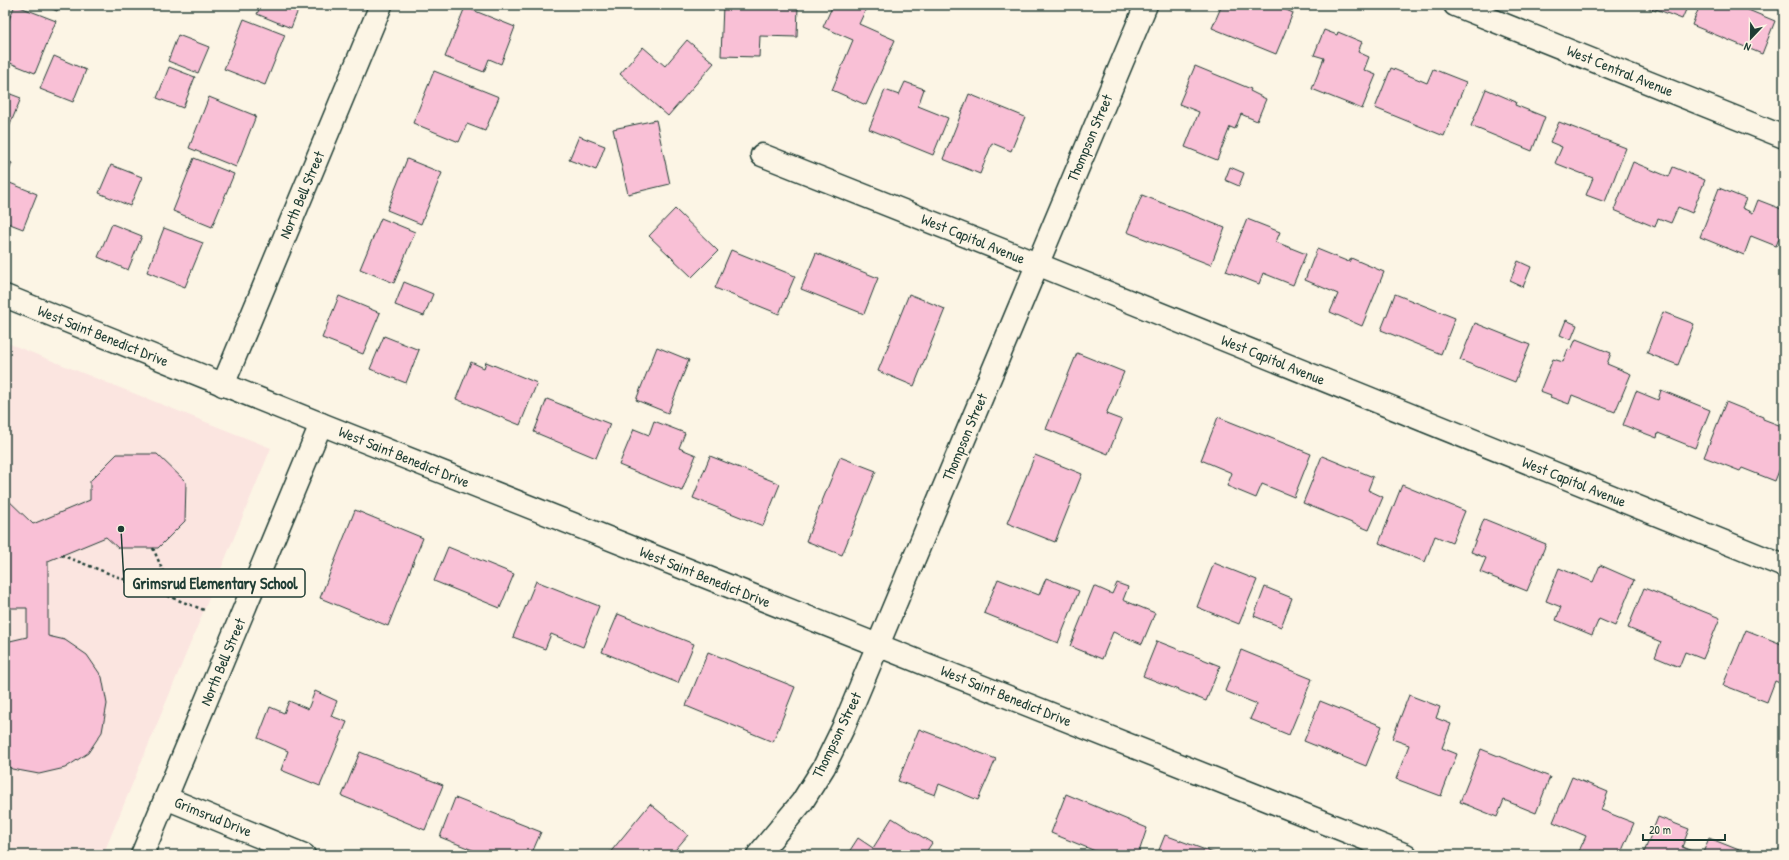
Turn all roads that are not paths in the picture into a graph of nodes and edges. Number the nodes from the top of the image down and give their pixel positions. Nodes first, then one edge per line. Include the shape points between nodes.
1 (381, 5) edge
2 (1146, 5) edge
3 (1456, 5) edge
4 (1784, 137) edge
5 (762, 155) dead end
6 (1037, 264) junction
7 (5, 296) edge
8 (223, 385) junction
9 (321, 424) junction
10 (1784, 566) edge
11 (879, 646) junction
12 (166, 798) junction
13 (142, 855) edge
14 (304, 855) edge
15 (758, 855) edge
16 (1406, 855) edge

1 - 8 street, North Bell Street
2 - 6 street, Thompson Street
3 - 4 street, West Central Avenue
5 - 6 street, West Capitol Avenue
6 - 10 street, West Capitol Avenue
6 - 11 street, Thompson Street
7 - 8 street, West Saint Benedict Drive
8 - 9 street, West Saint Benedict Drive
9 - 11 street, West Saint Benedict Drive
9 - 12 street, North Bell Street
11 - 15 street, Thompson Street via 824,767 802,802
11 - 16 street, West Saint Benedict Drive
12 - 13 street, North Bell Street
12 - 14 street, Grimsrud Drive

